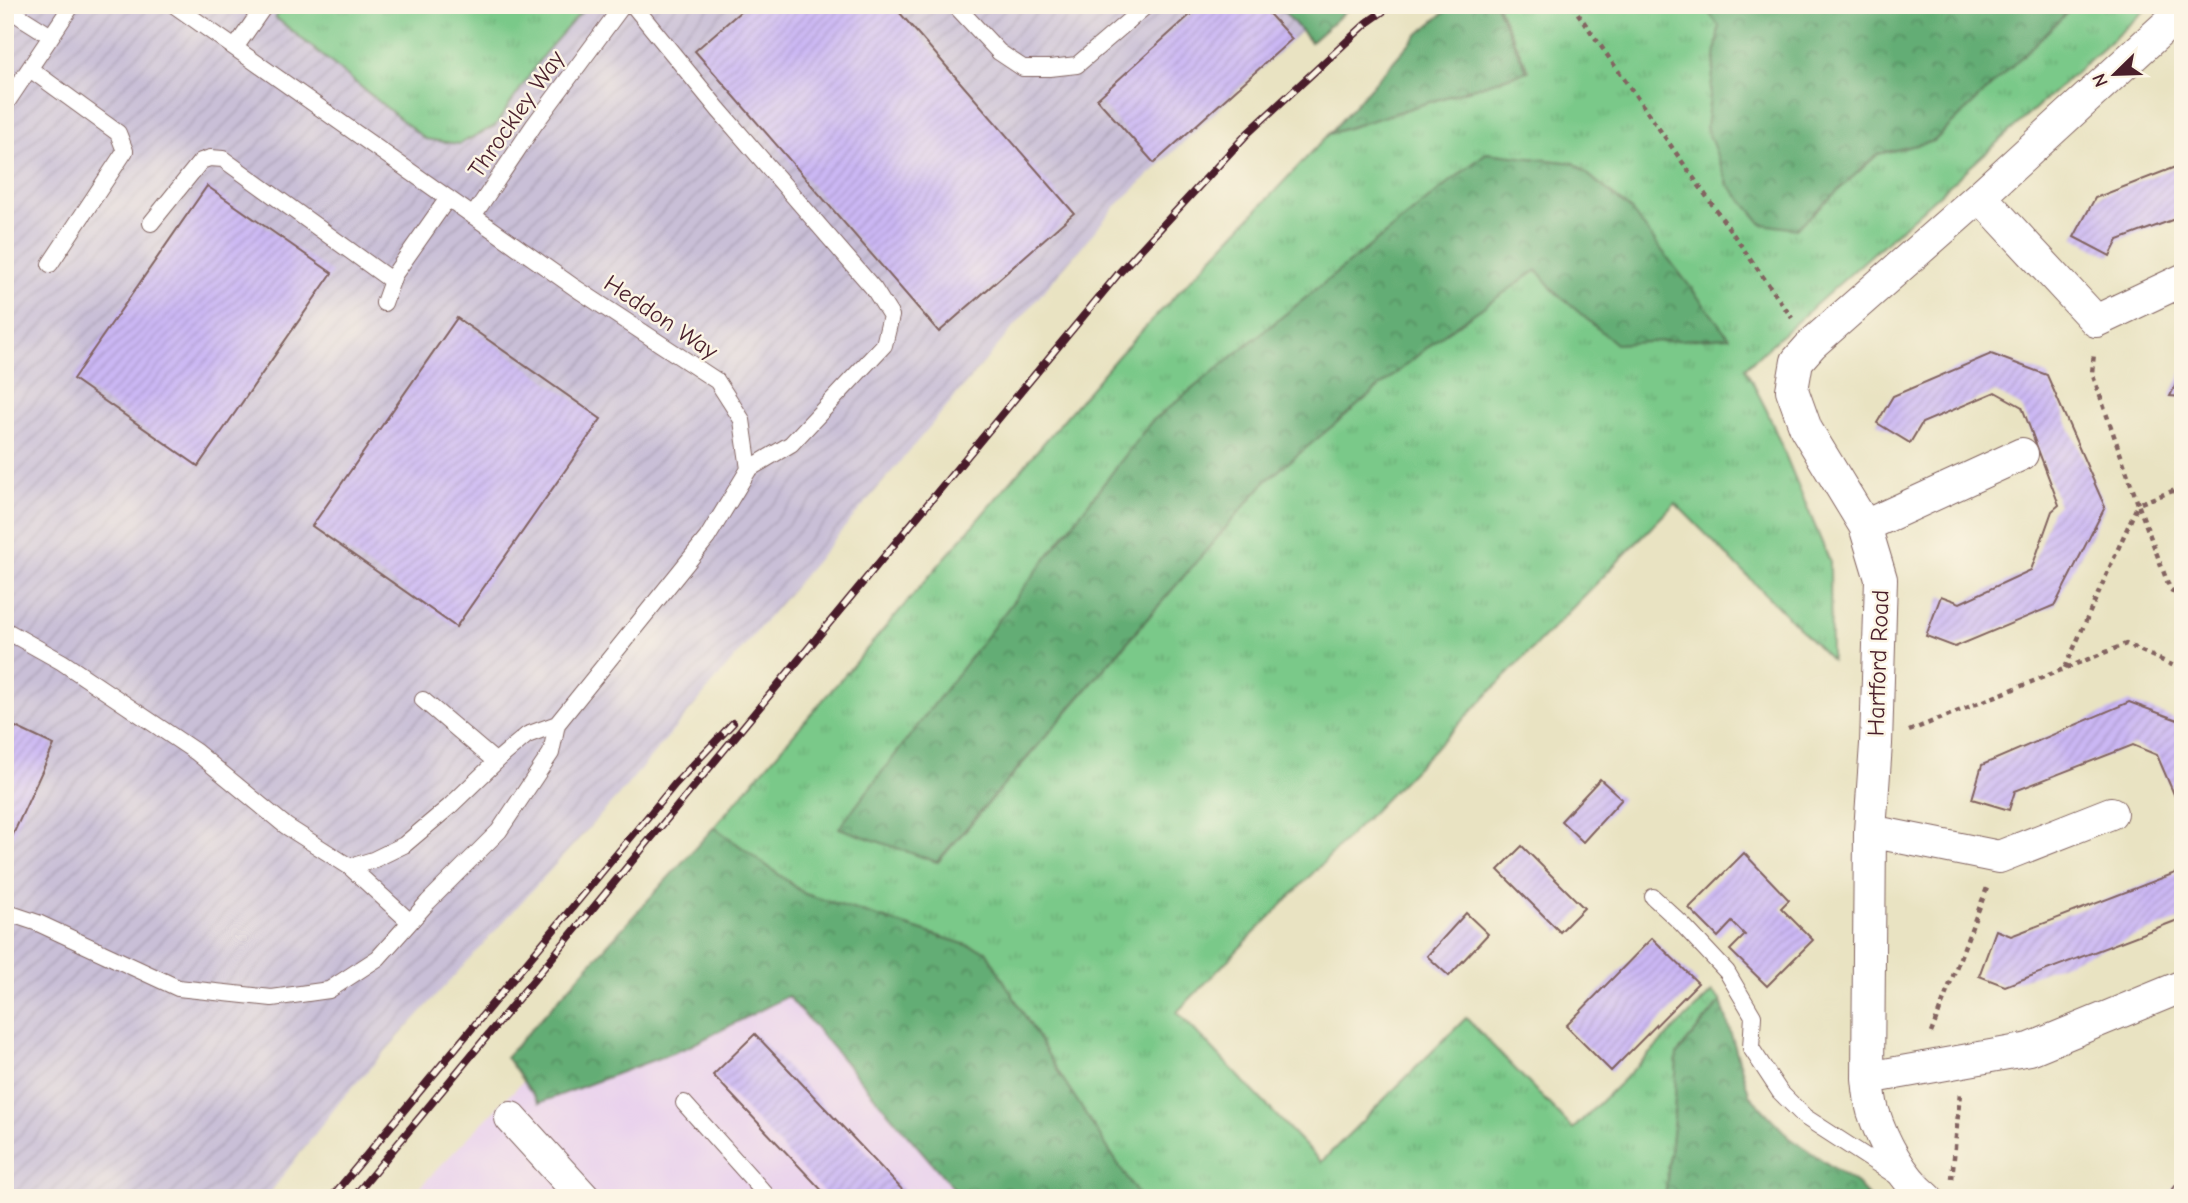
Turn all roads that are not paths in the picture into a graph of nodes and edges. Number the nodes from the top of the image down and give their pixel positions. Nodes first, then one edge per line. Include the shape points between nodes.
1 (72, 5) edge
2 (174, 5) edge
3 (265, 5) edge
4 (623, 5) edge
5 (634, 5) edge
6 (955, 5) edge
7 (1147, 5) edge
8 (5, 7) edge
9 (2183, 10) edge
10 (51, 36) junction
11 (234, 48) junction
12 (30, 69) junction
13 (5, 105) edge
14 (1980, 196) junction
15 (448, 198) junction
16 (473, 215) junction
17 (151, 223) dead end
18 (50, 264) dead end
19 (2183, 280) edge
20 (392, 281) junction
21 (384, 303) dead end
22 (2022, 454) dead end
23 (749, 469) junction
24 (1865, 526) junction
25 (5, 630) edge
26 (423, 700) dead end
27 (557, 724) junction
28 (496, 762) junction
29 (2111, 813) dead end
30 (1870, 831) junction
31 (350, 867) junction
32 (1653, 897) dead end
33 (5, 912) edge
34 (410, 922) junction
35 (2183, 986) edge
36 (1868, 1079) junction
37 (684, 1103) dead end
38 (511, 1118) dead end
39 (1931, 1190) edge
40 (584, 1198) edge
41 (769, 1198) edge

1 - 10 lane
2 - 11 lane, Heddon Way
3 - 11 lane
4 - 16 lane, Throckley Way
5 - 23 lane via 874,289 891,316 884,345 792,444
6 - 7 lane via 999,52 1023,68 1077,65
8 - 10 lane
9 - 14 street, Hartford Road
10 - 12 lane
11 - 15 lane, Heddon Way
12 - 13 lane
12 - 18 lane via 118,133 125,150
14 - 19 street via 2096,321
14 - 24 street, Hartford Road via 1797,361 1792,390 1805,429
15 - 16 lane, Heddon Way
15 - 20 lane
16 - 23 lane, Heddon Way via 717,382 742,420
17 - 20 lane via 201,161 223,159
20 - 21 lane
22 - 24 street
23 - 27 lane via 707,538
24 - 30 street, Hartford Road via 1881,579
25 - 31 lane via 62,662 196,752 286,826
26 - 28 lane
27 - 28 lane via 527,735
27 - 34 lane via 551,753 499,831
28 - 31 lane via 404,845
29 - 30 street via 1999,857
30 - 36 street, Hartford Road
31 - 34 lane
32 - 39 lane via 1727,972 1753,1016 1751,1048 1780,1092 1805,1117
33 - 34 lane via 178,988 272,998 329,990 378,958
35 - 36 street via 2030,1049
36 - 39 street, Hartford Road via 1872,1109 1890,1151
37 - 41 lane
38 - 40 street

